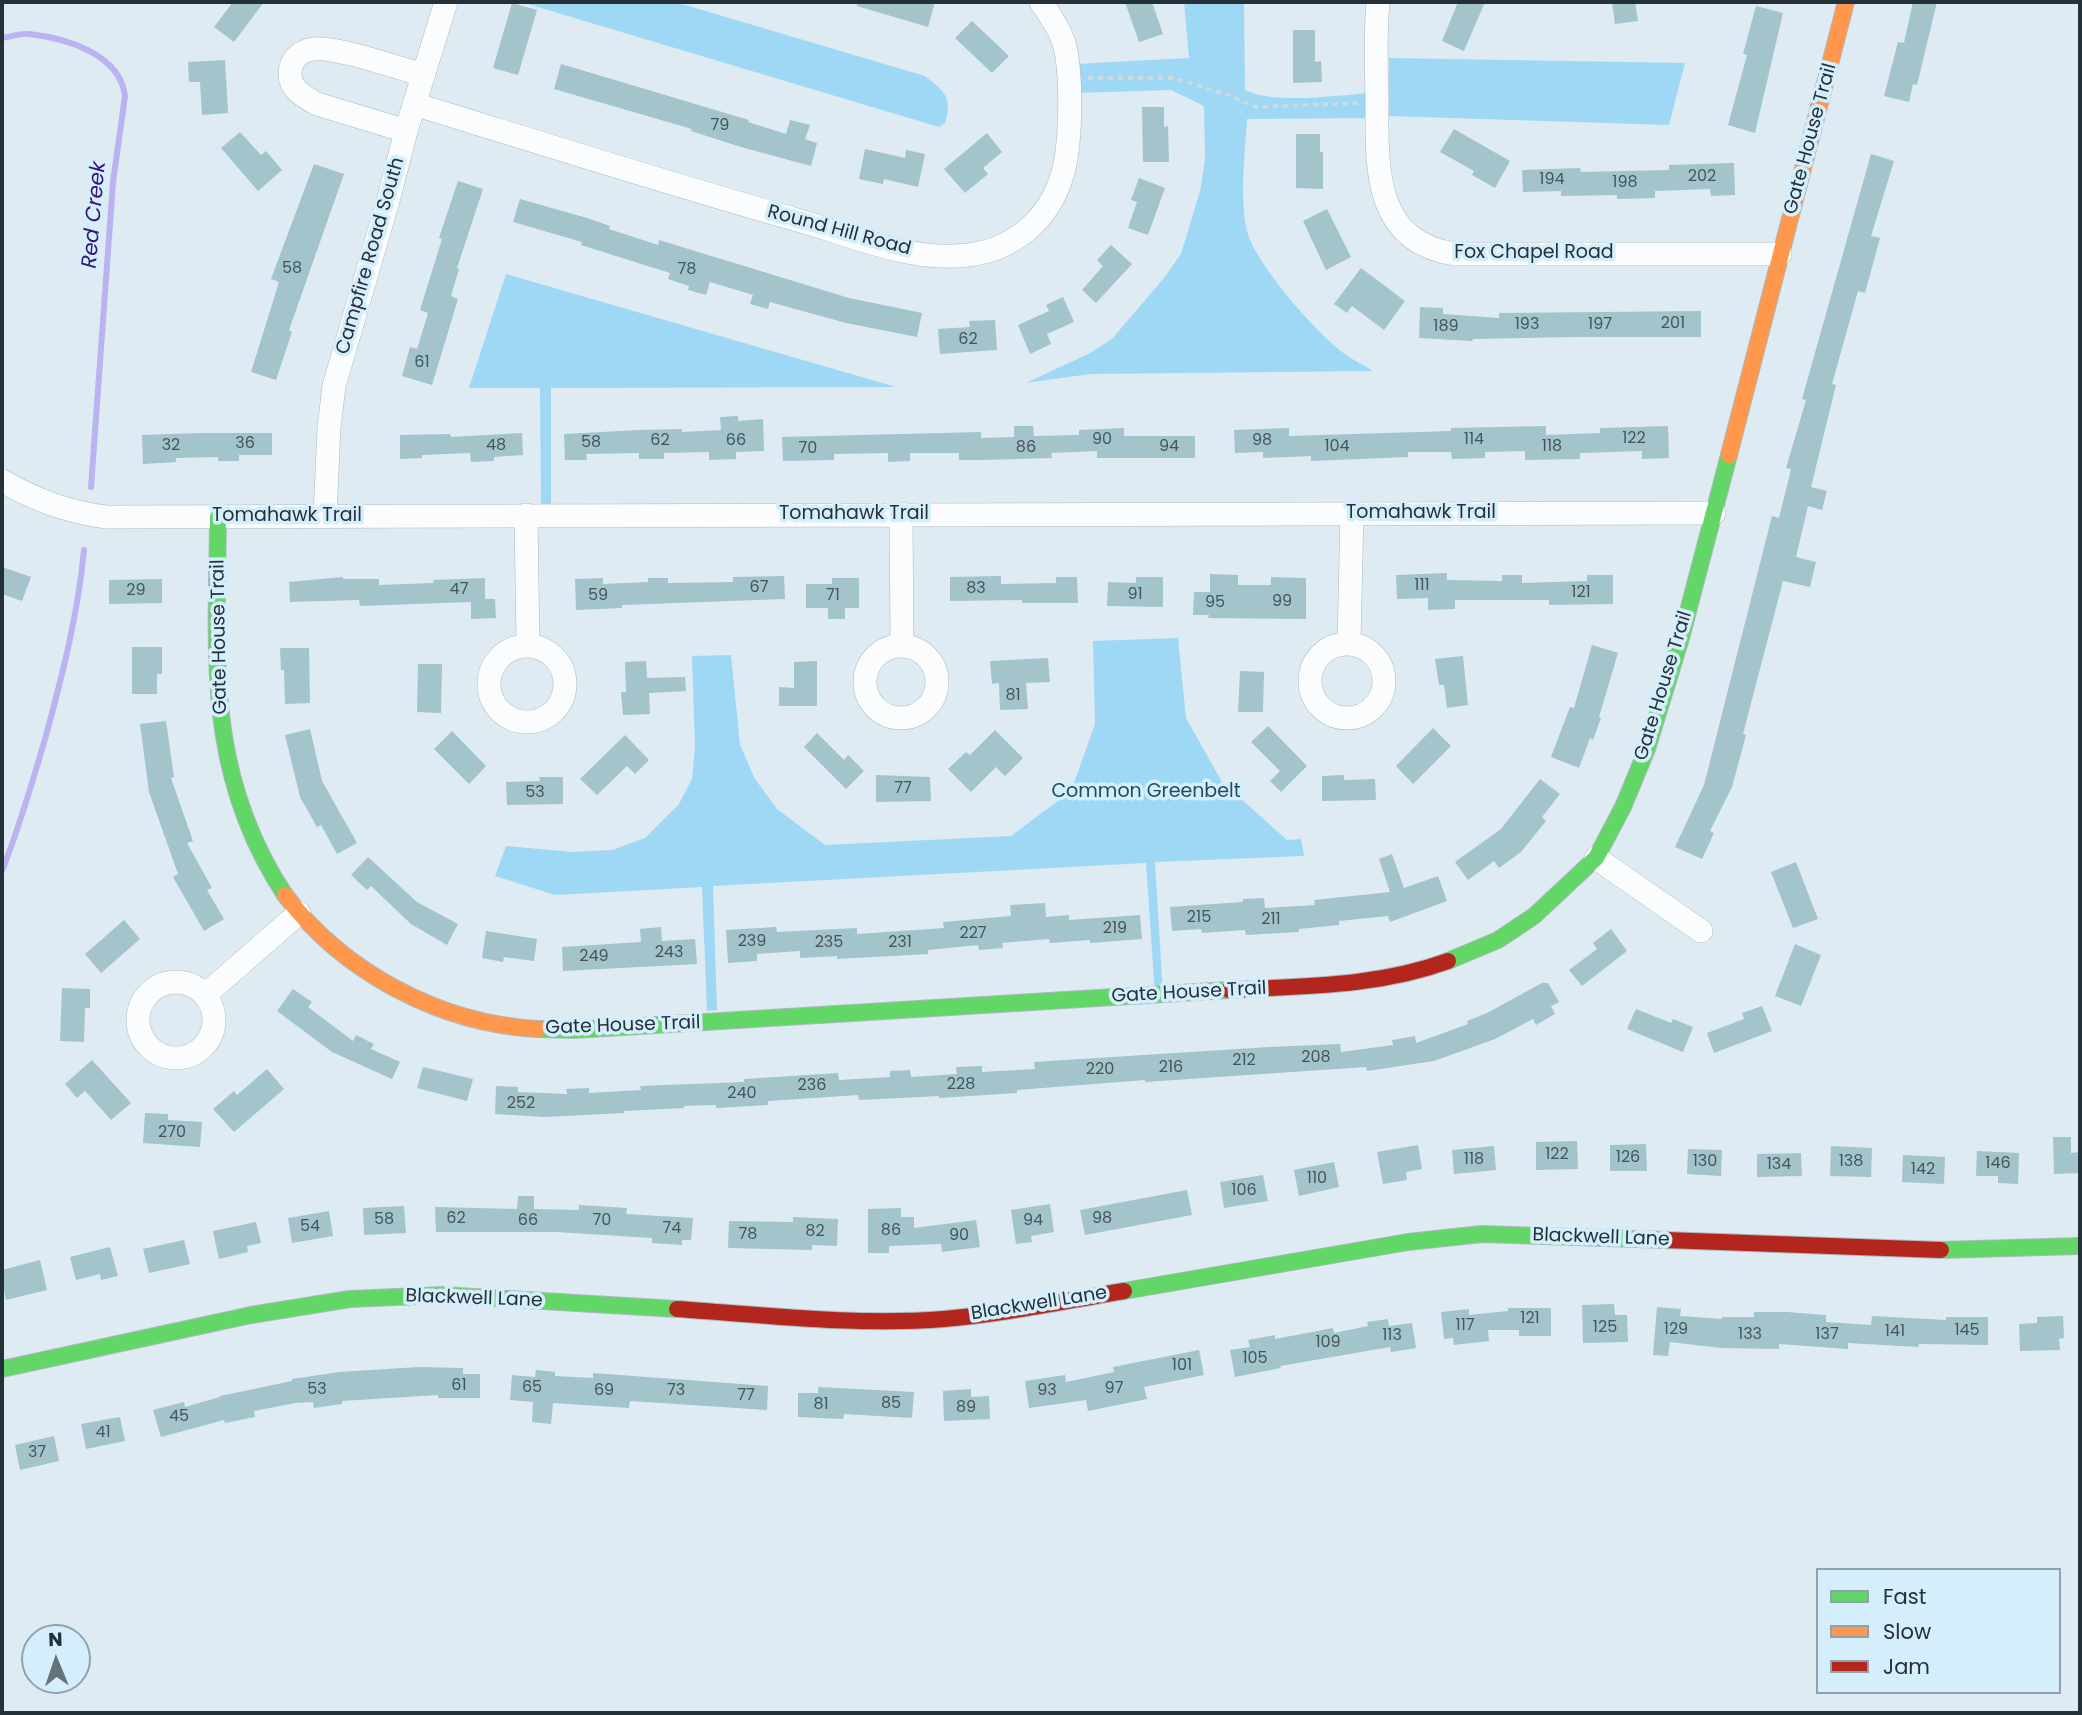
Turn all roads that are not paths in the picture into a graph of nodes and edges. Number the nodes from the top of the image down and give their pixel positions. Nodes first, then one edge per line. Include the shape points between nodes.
1 (446, 2) edge
2 (1041, 2) edge
3 (1378, 2) edge
4 (1846, 2) edge
5 (423, 75) junction
6 (414, 104) junction
7 (406, 131) junction
8 (1780, 254) junction
9 (2, 481) edge
10 (1352, 513) junction
11 (1714, 513) junction
12 (901, 514) junction
13 (526, 515) junction
14 (325, 516) junction
15 (218, 517) junction
16 (1349, 643) dead end
17 (902, 645) dead end
18 (528, 646) dead end
19 (1596, 858) junction
20 (299, 913) junction
21 (1701, 931) dead end
22 (205, 995) dead end
23 (2080, 1246) edge
24 (2, 1369) edge

1 - 5 street, Campfire Road South
2 - 6 street, Round Hill Road via 1063,42 1068,152 1051,205 1013,240 989,251 943,256 912,253
3 - 8 street, Fox Chapel Road via 1378,172 1394,217 1416,241 1455,254
4 - 8 street, Gate House Trail
5 - 6 street, Campfire Road South
5 - 7 street via 326,49 303,51 291,65 295,88 317,104
6 - 7 street, Campfire Road South
7 - 14 street, Campfire Road South via 334,386
8 - 11 street, Gate House Trail
9 - 15 street, Tomahawk Trail via 33,499 84,514
10 - 11 street, Tomahawk Trail
10 - 12 street, Tomahawk Trail
10 - 16 street
11 - 19 street, Gate House Trail via 1647,749
12 - 13 street, Tomahawk Trail
12 - 17 street
13 - 14 street, Tomahawk Trail
13 - 18 street
14 - 15 street, Tomahawk Trail
15 - 20 street, Gate House Trail via 218,653 225,746 237,797 254,840
19 - 20 street, Gate House Trail via 1534,916 1498,940 1434,967 1382,980 573,1030 489,1024 440,1009 360,966
19 - 21 street
20 - 22 street
23 - 24 street, Blackwell Lane via 1937,1250 1482,1234 1408,1242 942,1319 864,1321 442,1295 350,1298

